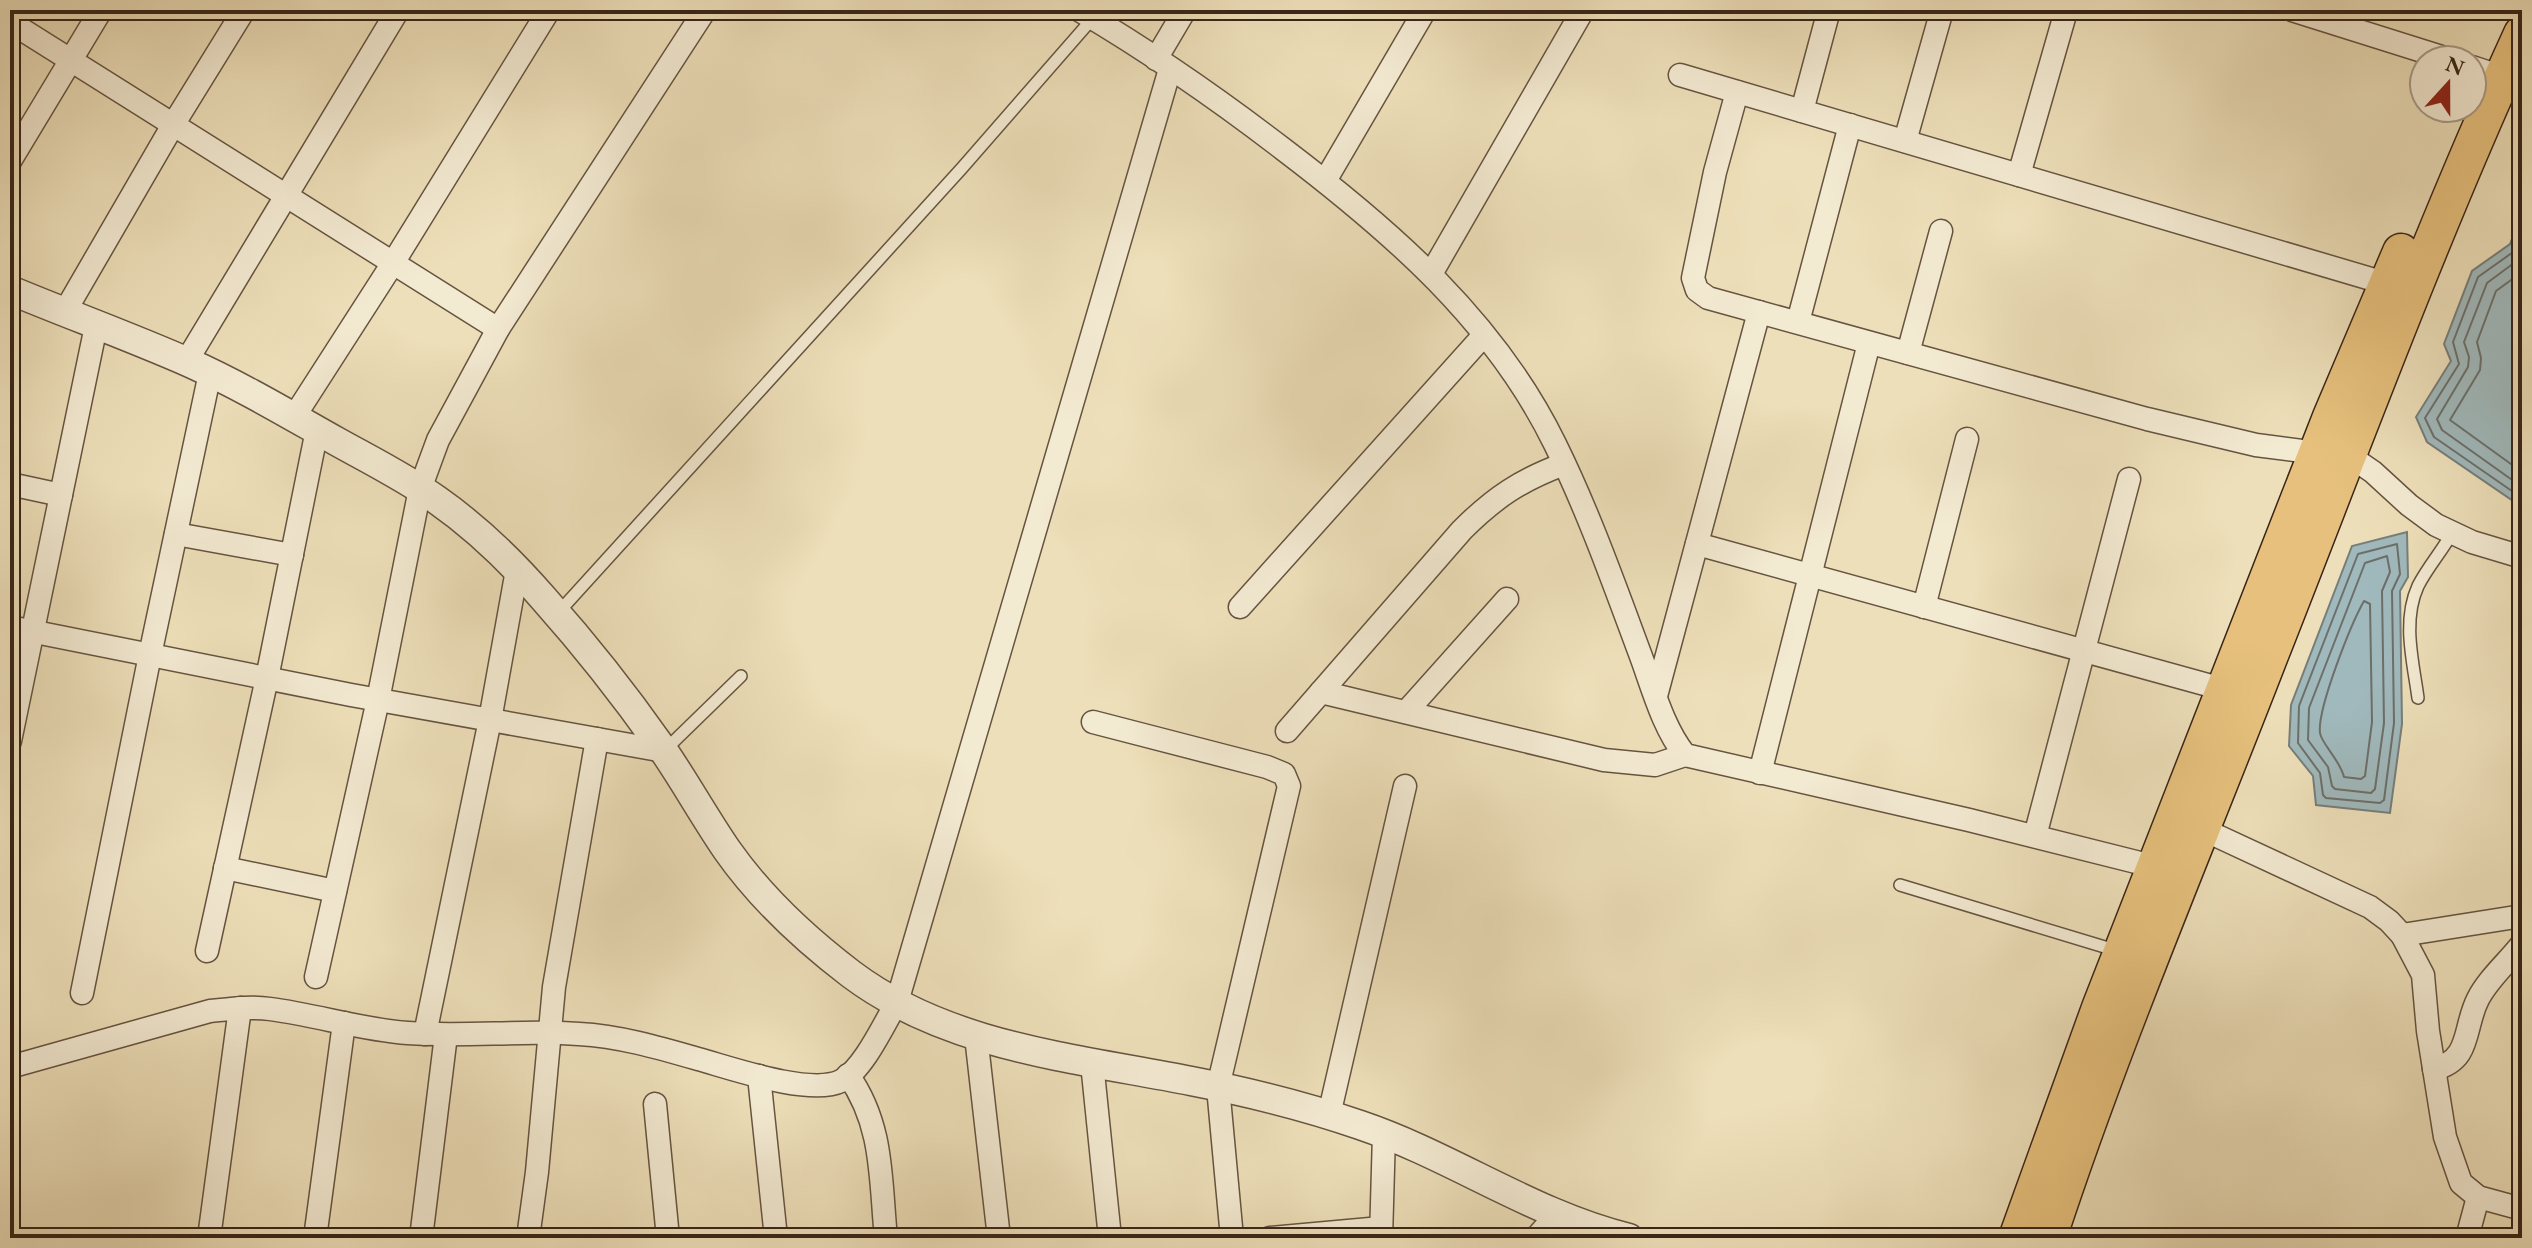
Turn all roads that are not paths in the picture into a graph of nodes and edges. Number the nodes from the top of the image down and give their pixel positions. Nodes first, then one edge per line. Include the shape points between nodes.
1 (101, 10) edge
2 (244, 10) edge
3 (398, 10) edge
4 (549, 10) edge
5 (705, 10) edge
6 (1185, 10) edge
7 (1425, 10) edge
8 (1583, 10) edge
9 (1829, 10) edge
10 (1942, 10) edge
11 (2292, 10) edge
12 (2507, 10) edge
13 (2066, 11) edge
14 (1086, 14) edge
15 (10, 22) edge
16 (2522, 34) edge
17 (2488, 47) edge
18 (2408, 49) edge
19 (70, 59) junction
20 (2488, 61) edge
21 (1163, 64) junction
22 (1680, 75) dead end
23 (1737, 92) junction
24 (1802, 111) junction
25 (2455, 124) edge
26 (2460, 124) edge
27 (173, 125) junction
28 (1850, 125) junction
29 (1905, 141) junction
30 (10, 161) edge
31 (2019, 175) junction
32 (1325, 181) junction
33 (286, 195) junction
34 (1941, 231) dead end
35 (393, 263) junction
36 (1431, 274) junction
37 (2388, 284) junction
38 (10, 290) edge
39 (1759, 312) junction
40 (64, 313) junction
41 (1798, 322) junction
42 (96, 326) junction
43 (498, 329) junction
44 (1484, 335) junction
45 (1869, 343) junction
46 (1908, 353) junction
47 (198, 367) junction
48 (305, 424) junction
49 (1967, 439) dead end
50 (2329, 448) junction
51 (1564, 464) junction
52 (2129, 479) dead end
53 (10, 484) edge
54 (420, 489) junction
55 (61, 495) junction
56 (2452, 533) junction
57 (176, 534) junction
58 (1697, 544) junction
59 (292, 555) junction
60 (2522, 557) edge
61 (517, 570) junction
62 (1809, 574) junction
63 (1507, 599) dead end
64 (1240, 607) dead end
65 (1924, 607) junction
66 (557, 614) junction
67 (10, 627) edge
68 (32, 632) junction
69 (2084, 651) junction
70 (150, 655) junction
71 (741, 676) dead end
72 (267, 678) junction
73 (2226, 690) junction
74 (1321, 692) junction
75 (1656, 696) junction
76 (2418, 698) dead end
77 (378, 700) junction
78 (1406, 712) junction
79 (490, 720) junction
80 (1093, 722) dead end
81 (1287, 731) dead end
82 (597, 739) junction
83 (10, 741) edge
84 (664, 751) junction
85 (1685, 755) junction
86 (1760, 773) junction
87 (1405, 786) dead end
88 (2200, 828) junction
89 (2035, 836) junction
90 (225, 868) junction
91 (2168, 871) junction
92 (1900, 885) dead end
93 (335, 891) junction
94 (2522, 916) edge
95 (2402, 935) junction
96 (2522, 944) edge
97 (207, 951) dead end
98 (2122, 952) junction
99 (316, 977) dead end
100 (82, 993) dead end
101 (897, 1002) junction
102 (240, 1008) junction
103 (344, 1023) junction
104 (550, 1033) junction
105 (436, 1035) junction
106 (976, 1036) junction
107 (1092, 1063) junction
108 (10, 1067) edge
109 (2434, 1069) junction
110 (848, 1075) junction
111 (759, 1076) junction
112 (1218, 1087) junction
113 (655, 1104) dead end
114 (1329, 1115) junction
115 (1384, 1134) junction
116 (2478, 1197) junction
117 (2522, 1209) edge
118 (1557, 1214) junction
119 (1381, 1233) edge
120 (209, 1238) edge
121 (315, 1238) edge
122 (421, 1238) edge
123 (528, 1238) edge
124 (668, 1238) edge
125 (776, 1238) edge
126 (886, 1238) edge
127 (999, 1238) edge
128 (1110, 1238) edge
129 (1232, 1238) edge
130 (1270, 1238) edge
131 (1536, 1238) edge
132 (1629, 1238) edge
133 (2017, 1238) edge
134 (2048, 1238) edge
135 (2467, 1238) edge

1 - 19 street
2 - 27 street
3 - 33 street
4 - 35 street
5 - 43 street
6 - 21 street
7 - 32 street
8 - 36 street
9 - 24 street
10 - 29 street
11 - 18 street
12 - 17 main road
13 - 31 street
14 - 21 street
14 - 66 lane via 942,191
15 - 19 street
16 - 20 main road
19 - 27 street
19 - 30 street
21 - 32 street
21 - 101 street
22 - 23 street
23 - 24 street
23 - 39 street via 1693,278 1708,298
24 - 28 street
25 - 37 main road
26 - 50 main road via 2408,300
27 - 33 street
27 - 40 street
28 - 29 street
28 - 41 street
29 - 31 street
31 - 37 street
32 - 36 street
33 - 35 street
33 - 47 street
34 - 46 street
35 - 43 street
35 - 48 street
36 - 44 street
37 - 50 main road
38 - 40 street
39 - 41 street
39 - 58 street
40 - 42 street
41 - 45 street
42 - 47 street
42 - 55 street
43 - 54 street via 454,408
44 - 51 street via 1521,383
44 - 64 street
45 - 46 street
45 - 62 street
46 - 50 street via 2256,445
47 - 48 street
47 - 57 street
48 - 54 street
48 - 59 street
49 - 65 street
50 - 56 street
50 - 73 main road
50 - 88 main road
51 - 74 street via 1519,483 1485,508
51 - 75 street
52 - 69 street
53 - 55 street
54 - 61 street via 469,524
54 - 77 street
55 - 68 street
56 - 60 street
56 - 76 lane via 2412,604 2409,636
57 - 59 street
57 - 70 street
58 - 62 street
58 - 75 street
59 - 72 street
61 - 66 street
61 - 79 street
62 - 65 street
62 - 86 street
63 - 78 street
65 - 69 street
66 - 84 street
67 - 68 street
68 - 70 street
68 - 83 street
69 - 73 street
69 - 89 street
70 - 72 street
70 - 100 street
71 - 84 lane
72 - 77 street
72 - 90 street
73 - 91 main road
74 - 78 street
74 - 81 street
75 - 85 street
77 - 79 street
77 - 93 street
78 - 85 street via 1604,760 1655,765
79 - 82 street
79 - 105 street
80 - 112 street via 1267,767 1284,774 1289,786
82 - 84 street
82 - 104 street
84 - 101 street via 728,852 768,900 853,975
85 - 86 street
86 - 89 street
87 - 114 street
88 - 91 main road
88 - 95 street via 2370,907
89 - 91 street
90 - 93 street
90 - 97 street
91 - 98 main road
91 - 134 main road
92 - 98 lane
93 - 99 street
94 - 95 street
95 - 109 street via 2423,975
96 - 109 street via 2478,998 2460,1054 2448,1066
98 - 133 main road
101 - 106 street
101 - 110 street
102 - 103 street
102 - 108 street via 210,1011
102 - 120 street
103 - 105 street
103 - 121 street
104 - 105 street
104 - 111 street via 607,1037
104 - 123 street
105 - 122 street
106 - 107 street
106 - 127 street
107 - 112 street
107 - 128 street
109 - 116 street via 2455,1171
110 - 111 street via 827,1085
110 - 126 street via 871,1114
111 - 125 street
112 - 114 street
112 - 129 street
113 - 124 street
114 - 115 street
115 - 118 street
115 - 119 street
116 - 117 street
116 - 135 street
118 - 131 street
118 - 132 street
119 - 130 street

